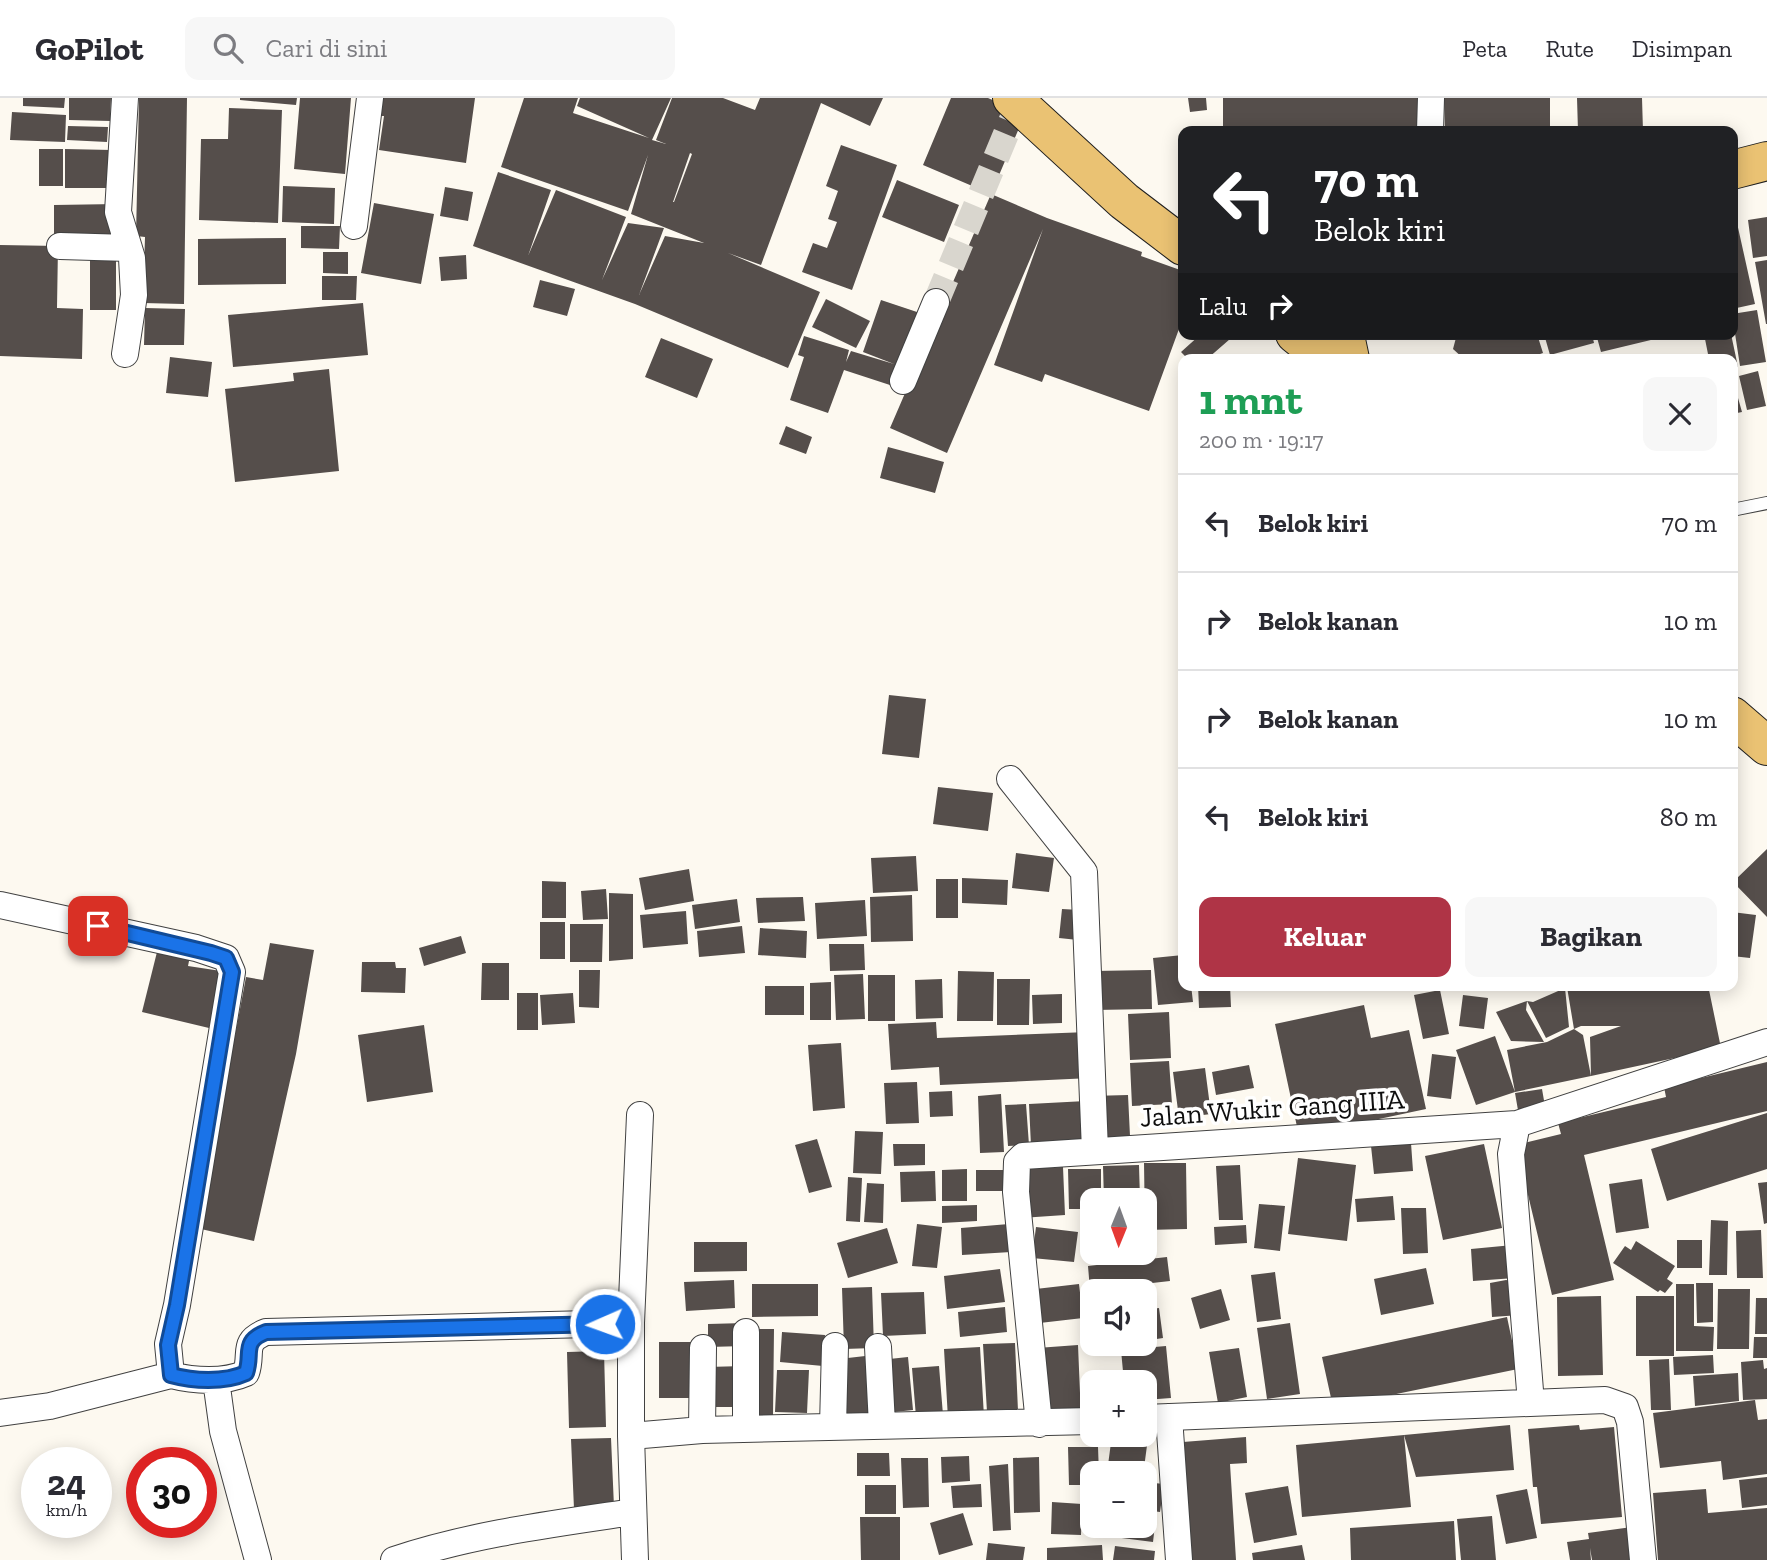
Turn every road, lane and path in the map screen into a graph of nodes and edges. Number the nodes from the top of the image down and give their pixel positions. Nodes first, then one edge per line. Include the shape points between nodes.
1 (125, 98) edge
2 (370, 98) edge
3 (1431, 98) edge
4 (1015, 104) edge
5 (1430, 126) edge
6 (1767, 161) edge
7 (1738, 168) edge
8 (354, 226) dead end
9 (1178, 242) edge
10 (60, 246) dead end
11 (129, 248) junction
12 (936, 302) tunnel mouth
13 (1302, 340) edge
14 (125, 354) dead end
15 (1320, 354) edge
16 (903, 381) dead end
17 (1767, 503) edge
18 (1738, 509) edge
19 (1738, 721) edge
20 (1767, 746) edge
21 (1010, 779) dead end
22 (0, 905) edge
23 (1767, 1042) edge
24 (640, 1115) dead end
25 (1517, 1124) junction
26 (1095, 1151) junction
27 (631, 1323) junction
28 (746, 1332) dead end
29 (835, 1346) dead end
30 (878, 1347) dead end
31 (703, 1348) dead end
32 (171, 1375) junction
33 (216, 1380) junction
34 (1531, 1403) junction
35 (0, 1413) edge
36 (1157, 1418) edge
37 (1080, 1422) edge
38 (1039, 1424) junction
39 (882, 1425) junction
40 (833, 1426) junction
41 (746, 1429) junction
42 (702, 1430) junction
43 (631, 1436) junction
44 (633, 1512) junction
45 (258, 1560) edge
46 (394, 1560) edge
47 (635, 1560) edge
48 (1179, 1560) edge
49 (1643, 1560) edge

1 - 11 street via 118,212
2 - 8 street
3 - 5 street
4 - 9 main road via 1124,201
6 - 7 main road
10 - 11 street
11 - 14 street via 134,295
12 - 16 street
13 - 15 main road
17 - 18 lane
19 - 20 main road
21 - 26 street via 1084,872
22 - 32 street via 196,948 226,958 232,972 168,1345
23 - 25 street, Jalan Wukir Gang IIIA
24 - 27 street
25 - 26 street, Jalan Wukir Gang IIIA
25 - 34 street via 1511,1154
26 - 38 street, Jalan Wukir Gang IIIA via 1023,1156 1017,1162 1016,1192
27 - 33 street via 266,1332 255,1336 248,1346 246,1373
27 - 43 street
28 - 41 street
29 - 40 street
30 - 39 street
31 - 42 street
32 - 33 street
32 - 35 street via 50,1406
33 - 45 street via 223,1431
34 - 36 street
34 - 49 street via 1605,1400 1625,1407
36 - 48 street
37 - 38 street
38 - 39 street
39 - 40 street
40 - 41 street
41 - 42 street
42 - 43 street
43 - 44 street
44 - 46 street via 456,1541
44 - 47 street

